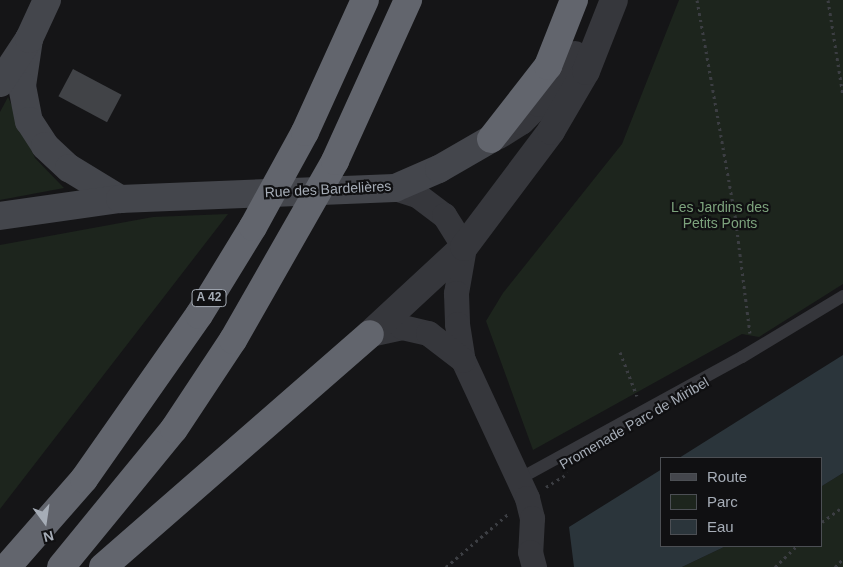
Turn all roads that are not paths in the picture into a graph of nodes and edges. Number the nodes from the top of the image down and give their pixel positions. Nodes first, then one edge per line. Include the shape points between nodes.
1 (365, 0) edge
2 (408, 0) edge
3 (574, 0) edge
4 (608, 0) edge
5 (614, 0) edge
6 (42, 2) edge
7 (29, 38) junction
8 (0, 84) edge
9 (491, 139) junction
10 (394, 188) junction
11 (120, 199) junction
12 (0, 216) edge
13 (464, 247) junction
14 (843, 296) edge
15 (370, 334) junction
16 (463, 360) junction
17 (523, 489) junction
18 (8, 567) edge
19 (61, 567) edge
20 (103, 567) edge
21 (534, 567) edge

1 - 18 highway, A 42 via 305,132 253,227 199,315 84,479
2 - 19 highway via 335,161 233,340 174,429
3 - 9 highway via 548,66
4 - 9 street, Rue des Bardelières via 555,85 521,121
5 - 13 street via 586,71 551,131
6 - 7 main road
7 - 8 main road
7 - 11 main road via 22,86 29,121 45,146 69,168
9 - 10 main road, Rue des Bardelières via 439,169
10 - 11 main road, Rue des Bardelières
10 - 13 street via 418,195 444,215
11 - 12 main road, Rue des Bardelières
13 - 15 street
13 - 16 street via 456,293
14 - 17 lane via 742,358 643,413
15 - 16 street via 402,327 428,333
15 - 20 highway
16 - 17 street
17 - 21 street via 532,518 530,552

